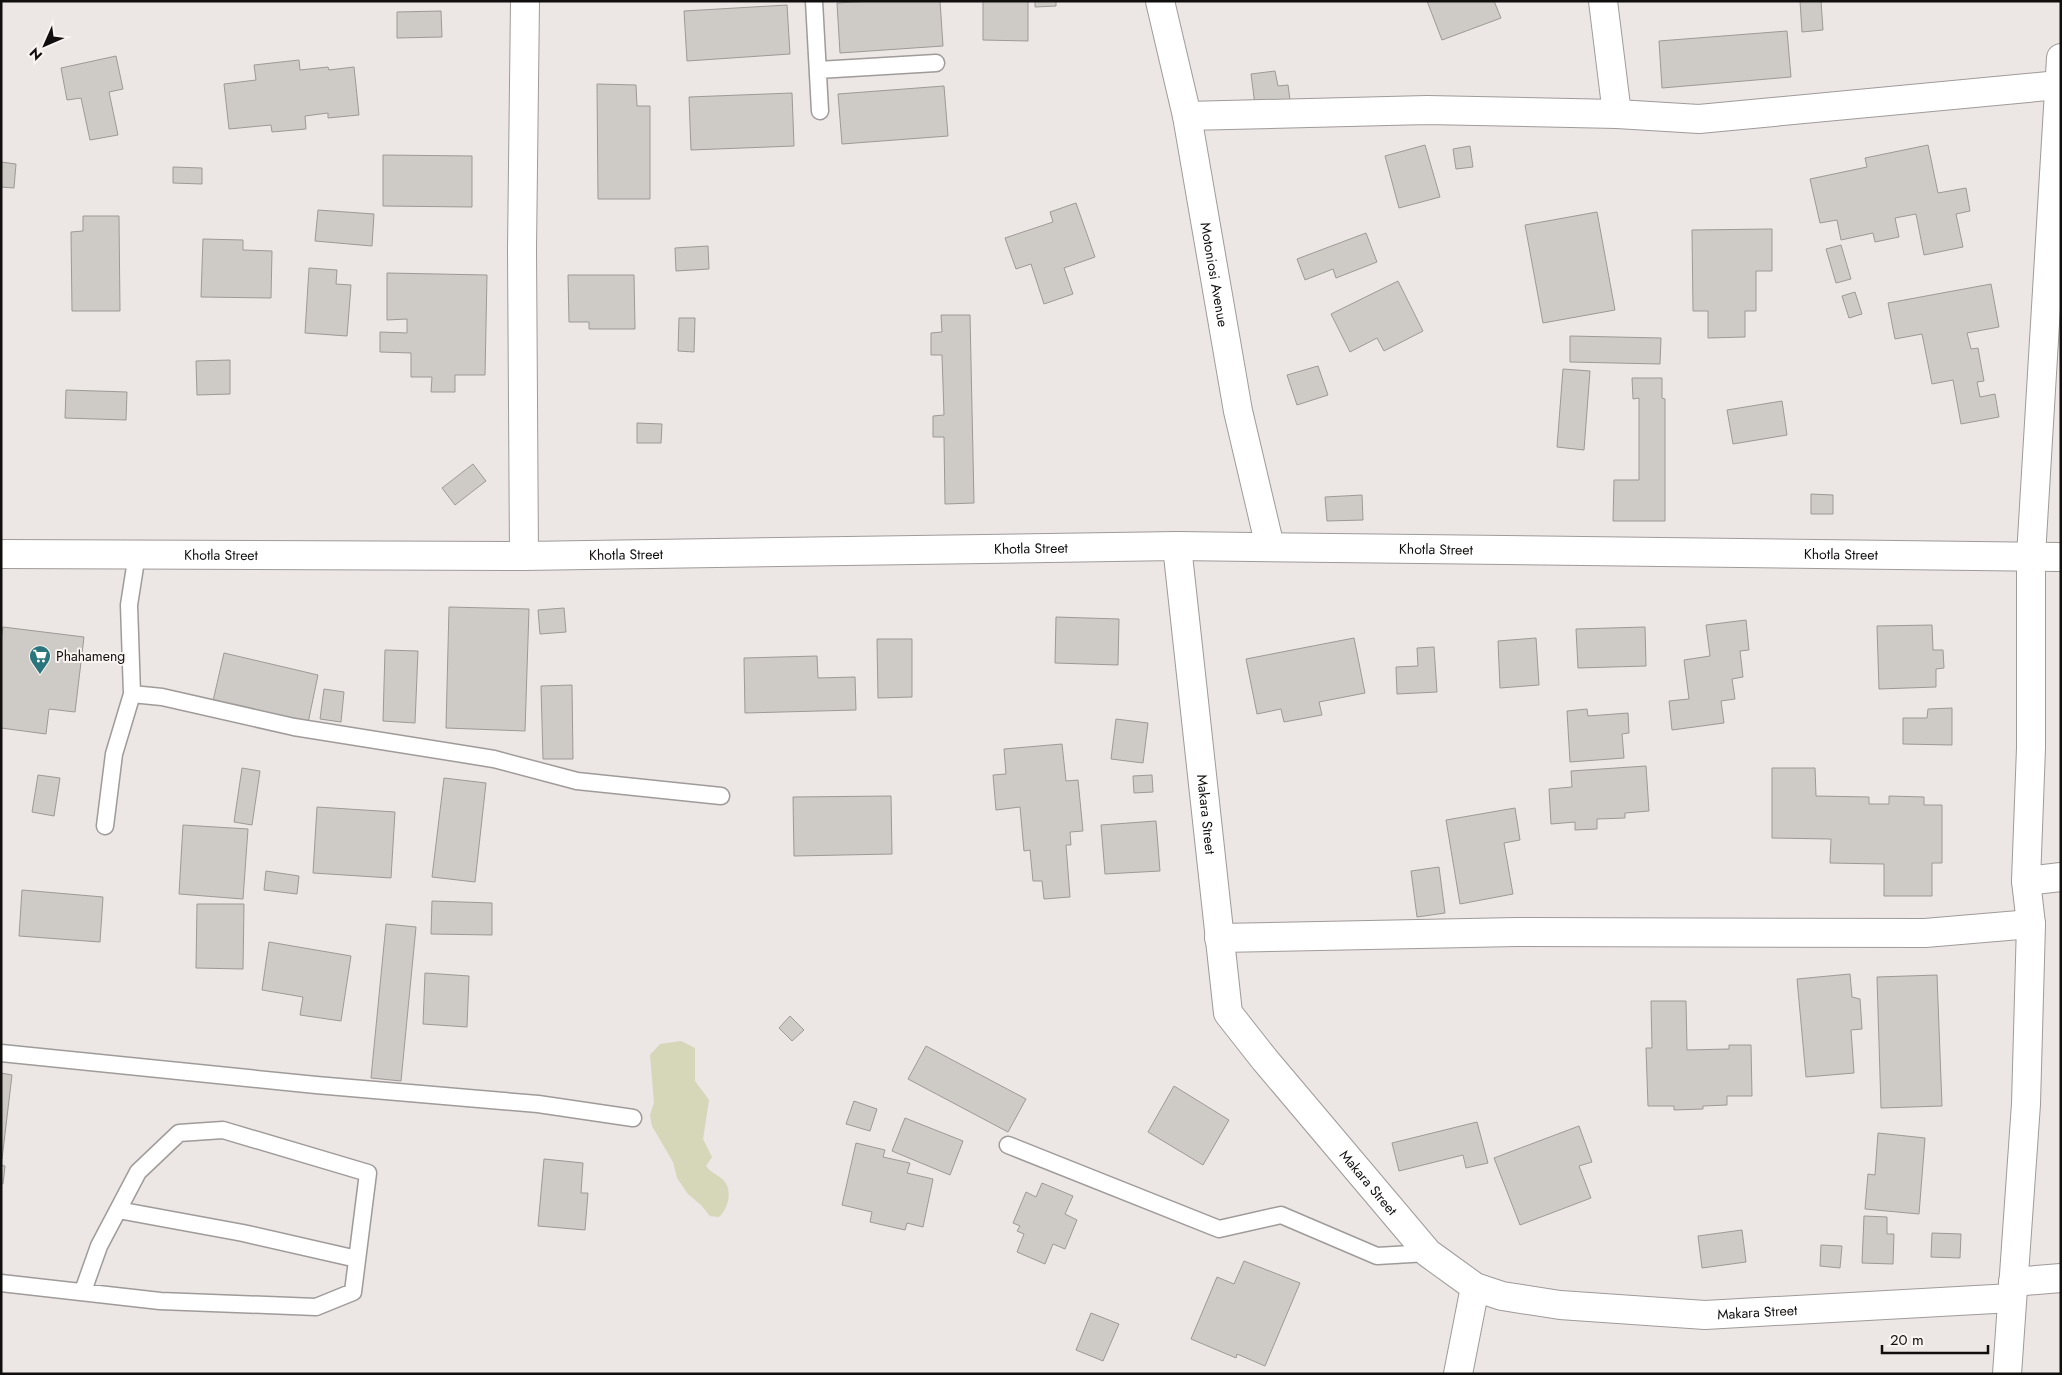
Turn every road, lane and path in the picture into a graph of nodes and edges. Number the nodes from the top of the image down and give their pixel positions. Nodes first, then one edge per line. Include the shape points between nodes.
1 (525, 1) edge
2 (814, 1) edge
3 (1160, 1) edge
4 (1603, 1) edge
5 (2061, 58) edge
6 (936, 63) dead end
7 (818, 70) junction
8 (2059, 85) junction
9 (820, 111) dead end
10 (1617, 114) junction
11 (1187, 116) junction
12 (1177, 546) junction
13 (1270, 547) junction
14 (1, 554) edge
15 (138, 554) junction
16 (524, 556) junction
17 (2032, 556) junction
18 (2061, 557) edge
19 (132, 694) junction
20 (721, 796) dead end
21 (105, 826) dead end
22 (2061, 877) edge
23 (2026, 880) junction
24 (2031, 924) junction
25 (1219, 938) junction
26 (1, 1053) edge
27 (633, 1118) dead end
28 (1008, 1145) dead end
29 (118, 1210) junction
30 (1428, 1253) junction
31 (356, 1259) junction
32 (2061, 1278) edge
33 (1, 1283) edge
34 (1475, 1287) junction
35 (2012, 1290) junction
36 (83, 1291) junction
37 (1458, 1374) edge
38 (2007, 1374) edge

1 - 16 street via 522,249
2 - 7 lane
3 - 11 street, Motoniosi Avenue
4 - 10 street
5 - 8 street
6 - 7 lane
7 - 9 lane
8 - 10 street via 1699,119
8 - 17 street
10 - 11 street via 1427,110
11 - 13 street, Motoniosi Avenue via 1238,411
12 - 13 street, Khotla Street
12 - 16 street, Khotla Street
12 - 25 street, Makara Street
13 - 17 street, Khotla Street
14 - 15 street, Khotla Street
15 - 16 street, Khotla Street
15 - 19 lane via 129,605
17 - 18 street, Khotla Street
17 - 23 street
19 - 20 lane via 162,697 294,727 494,759 577,781
19 - 21 lane via 114,754
22 - 23 street
23 - 24 street
24 - 25 street via 1925,933 1517,932
24 - 35 street via 2026,1104
25 - 30 street, Makara Street via 1228,1013
26 - 27 lane via 538,1104
28 - 30 lane via 1219,1229 1281,1215 1377,1256
29 - 31 lane
29 - 31 lane via 138,1172 179,1133 223,1130 368,1173
29 - 36 lane via 99,1246
30 - 34 street, Makara Street
31 - 36 lane via 353,1292 316,1307 160,1301
32 - 35 street, Makara Street
33 - 36 lane
34 - 35 street, Makara Street via 1502,1296 1560,1306 1704,1316
34 - 37 street
35 - 38 street

